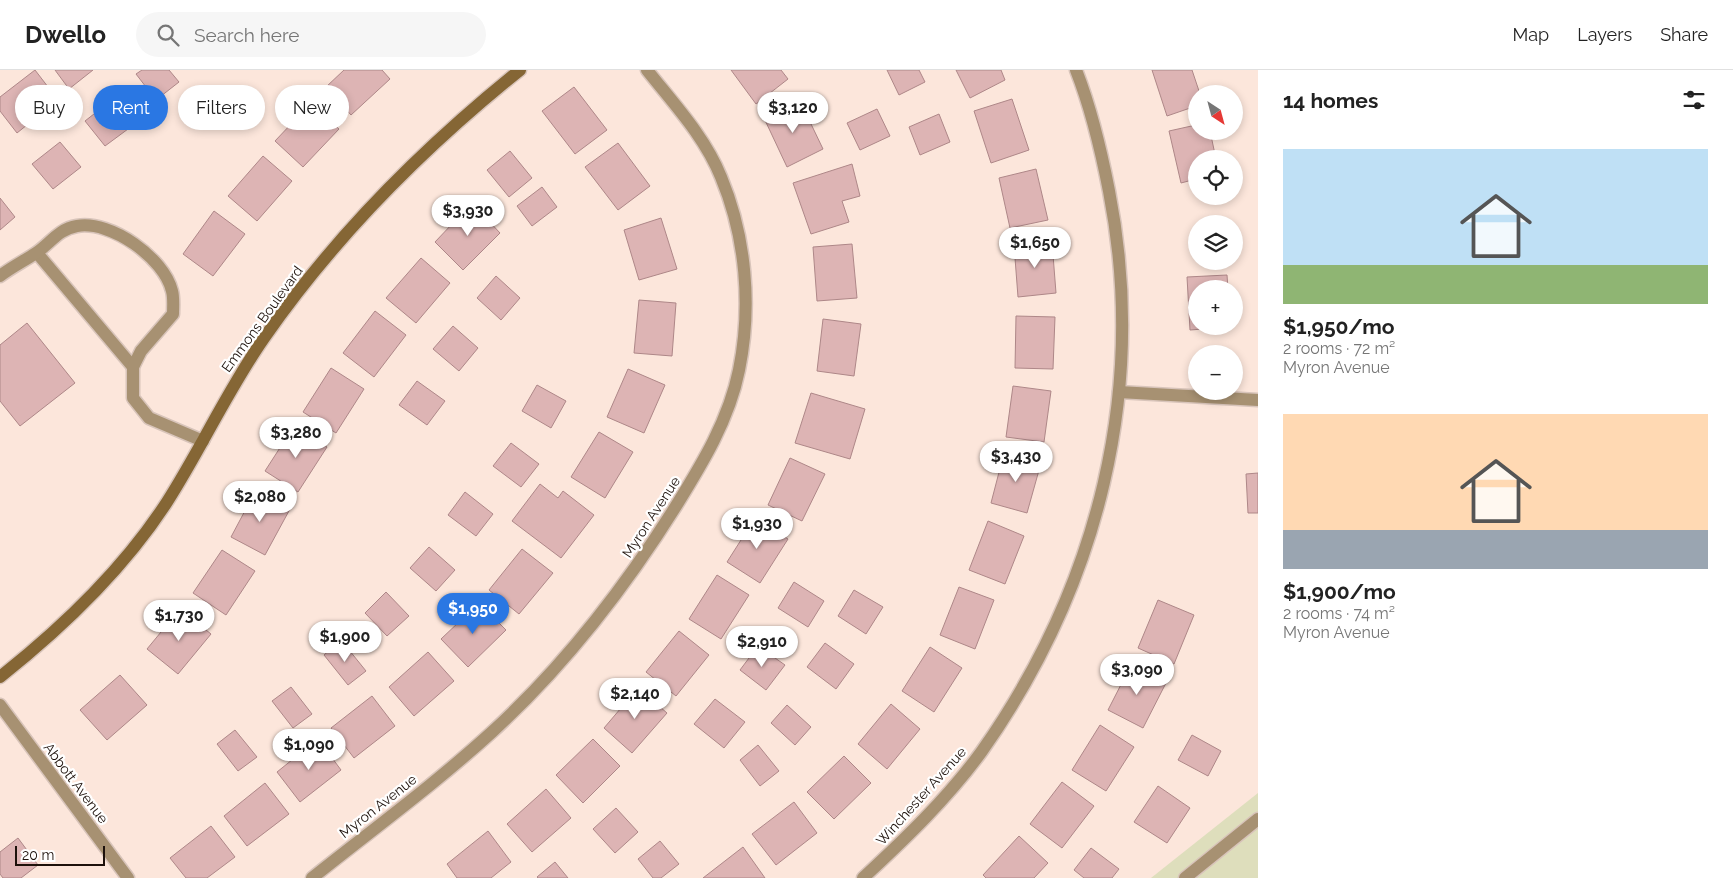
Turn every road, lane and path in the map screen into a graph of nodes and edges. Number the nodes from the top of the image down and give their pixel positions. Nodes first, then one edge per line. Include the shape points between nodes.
1 (520, 70) edge
2 (647, 70) edge
3 (1076, 70) edge
4 (37, 253) junction
5 (0, 276) edge
6 (134, 367) junction
7 (1119, 392) junction
8 (1258, 400) edge
9 (203, 441) junction
10 (0, 678) edge
11 (0, 705) edge
12 (1258, 819) edge
13 (128, 878) edge
14 (312, 878) edge
15 (863, 878) edge
16 (1184, 878) edge

1 - 9 street, Emmons Boulevard via 466,114 360,217 264,338
2 - 14 street, Myron Avenue via 705,144 732,206 744,261 746,316 739,371 722,423 703,463 646,554 599,617 534,691 447,770
3 - 7 street, Winchester Avenue via 1101,150 1117,230 1123,312
4 - 5 street
4 - 6 street
4 - 6 street via 57,233 77,226 102,229 126,237 165,275 172,292 174,314 141,351
6 - 9 street via 133,398 140,409 149,418
7 - 8 street
7 - 15 street, Winchester Avenue via 1100,504 1076,578 1048,641 1017,698 981,752 950,791
9 - 10 street, Emmons Boulevard via 165,504 103,583 68,620
11 - 13 street, Abbott Avenue
12 - 16 street

